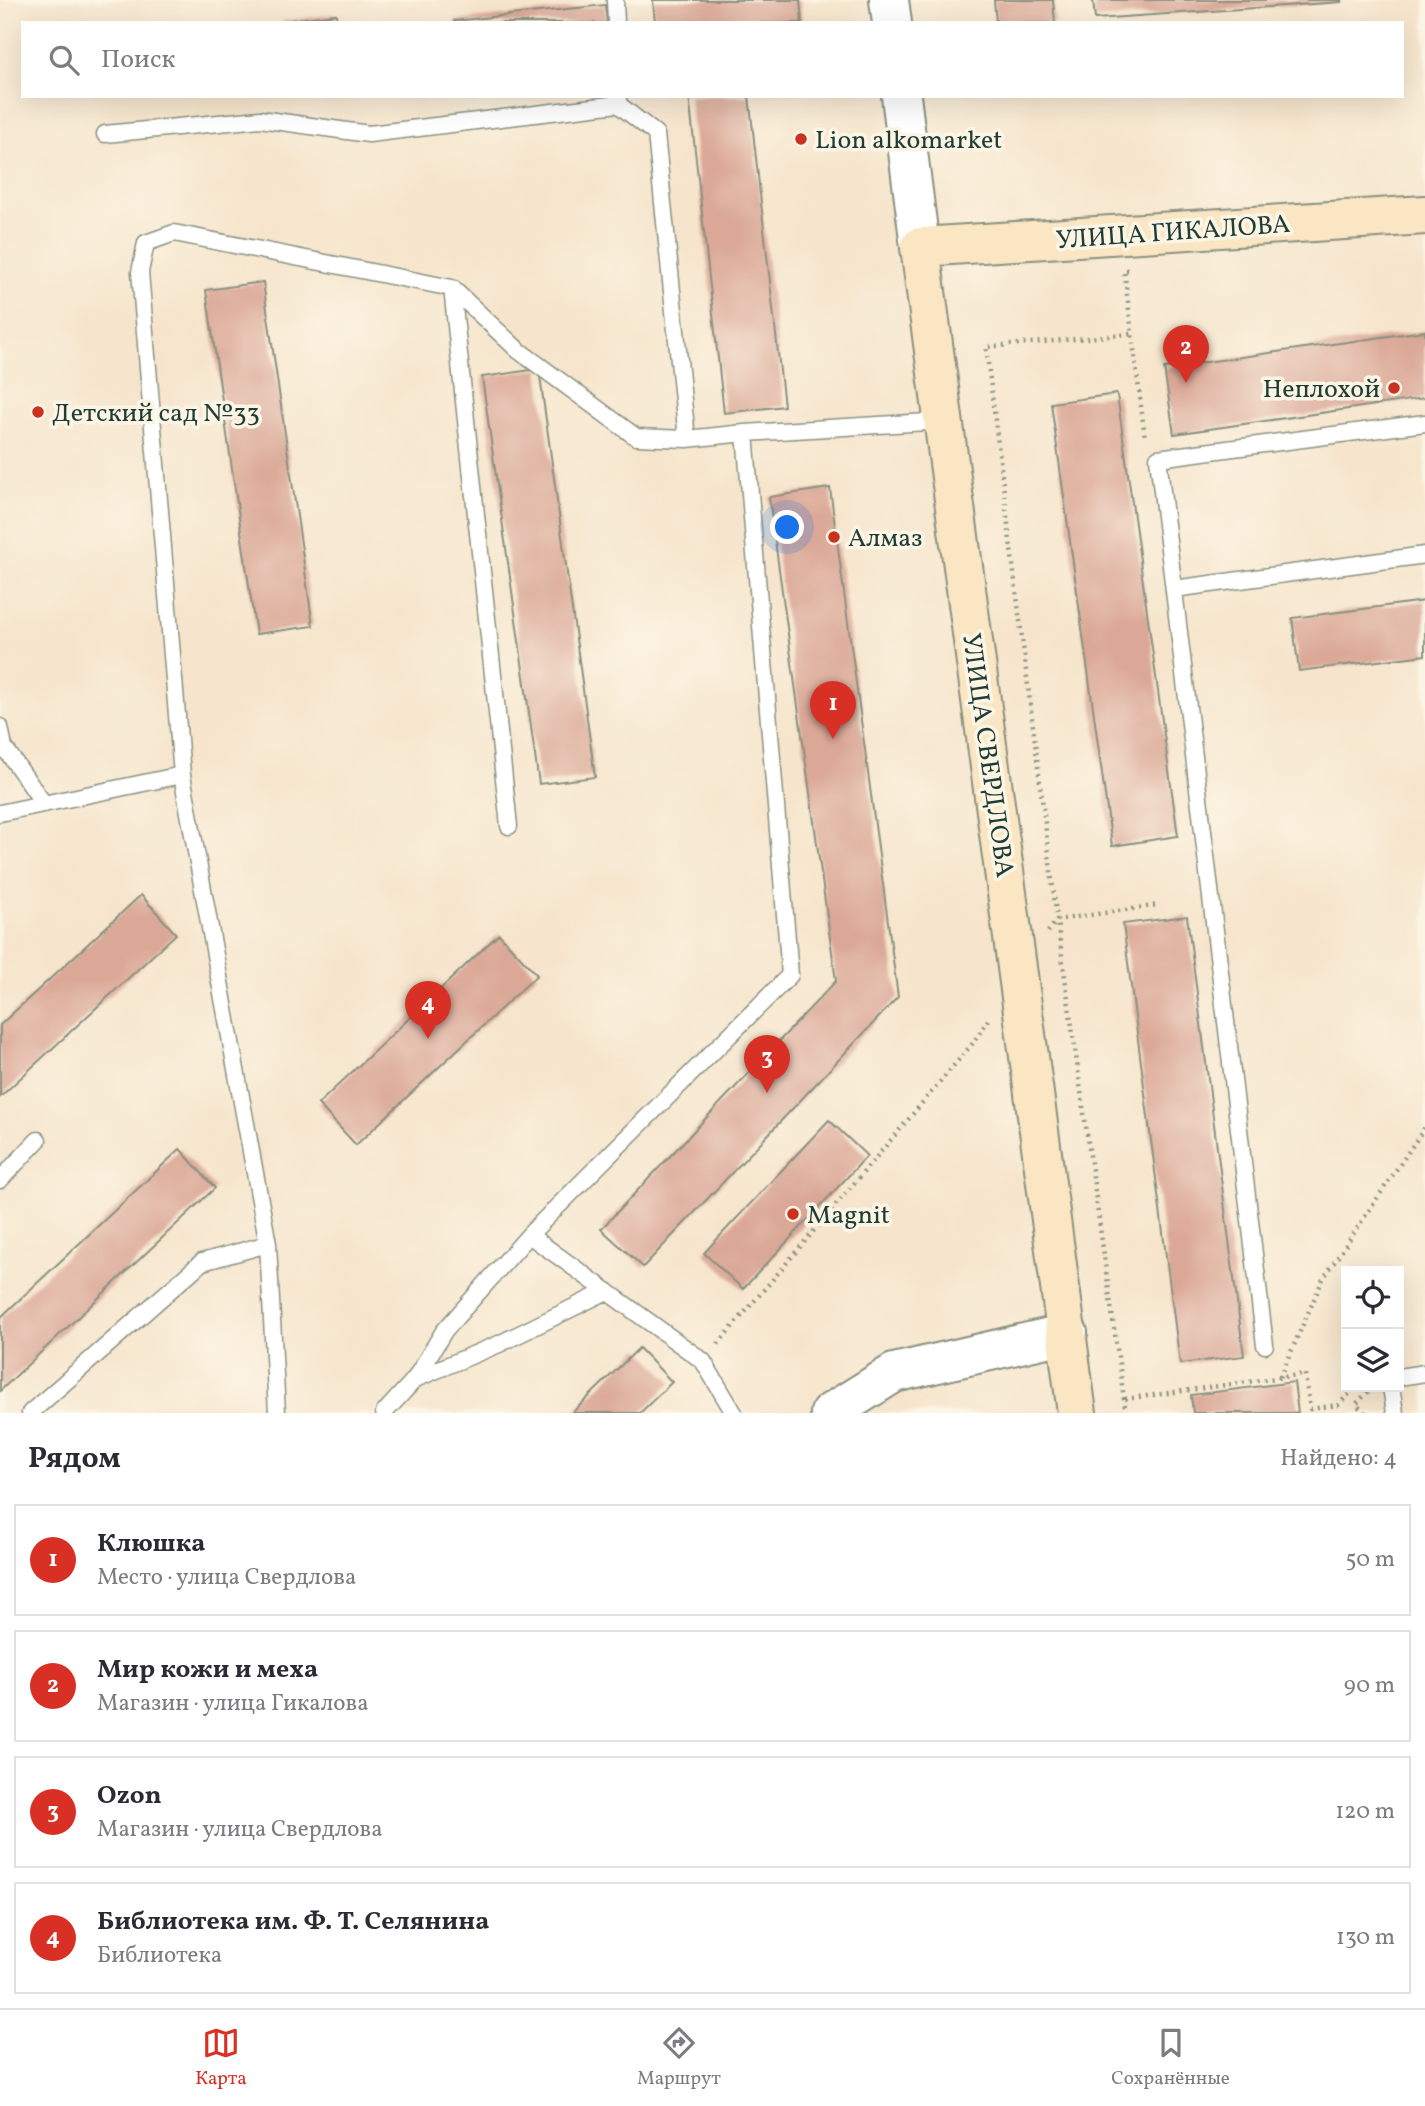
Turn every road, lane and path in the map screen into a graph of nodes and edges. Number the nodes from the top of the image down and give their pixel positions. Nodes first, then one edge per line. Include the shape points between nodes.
1 (615, 0) edge
2 (889, 0) edge
3 (616, 21) edge
4 (892, 21) edge
5 (901, 98) edge
6 (618, 100) edge
7 (105, 134) dead end
8 (1425, 215) edge
9 (920, 247) junction
10 (1124, 270) dead end
11 (452, 288) junction
12 (1131, 334) junction
13 (944, 421) junction
14 (1425, 423) edge
15 (744, 433) junction
16 (687, 439) junction
17 (1146, 443) dead end
18 (1425, 555) edge
19 (1174, 589) junction
20 (0, 727) edge
21 (182, 775) junction
22 (44, 804) junction
23 (0, 813) edge
24 (509, 826) dead end
25 (1158, 905) dead end
26 (1057, 919) junction
27 (1019, 972) junction
28 (1425, 1127) edge
29 (38, 1140) dead end
30 (0, 1180) edge
31 (529, 1235) junction
32 (268, 1244) junction
33 (607, 1291) junction
34 (1068, 1333) junction
35 (1265, 1345) dead end
36 (704, 1361) junction
37 (1425, 1373) edge
38 (1404, 1376) edge
39 (1280, 1377) junction
40 (415, 1379) junction
41 (1351, 1392) edge
42 (1369, 1392) edge
43 (1392, 1392) edge
44 (1125, 1399) junction
45 (30, 1413) edge
46 (277, 1413) edge
47 (384, 1413) edge
48 (734, 1413) edge
49 (830, 1413) edge
50 (1077, 1413) edge
51 (1126, 1413) edge
52 (1365, 1413) edge
53 (1395, 1413) edge

1 - 3 lane
2 - 4 street
5 - 9 street, УЛИЦА СВЕРДЛОВА
6 - 7 lane via 369,134 260,119
6 - 16 lane via 656,134
8 - 9 main road, УЛИЦА ГИКАЛОВА
9 - 13 main road, УЛИЦА СВЕРДЛОВА
10 - 12 path
11 - 16 lane via 518,350 636,437
11 - 21 lane via 174,233 146,243 140,272
11 - 24 lane
12 - 17 path
12 - 26 path via 986,347
13 - 15 lane
13 - 27 main road, УЛИЦА СВЕРДЛОВА
14 - 19 lane via 1158,458
15 - 16 lane
15 - 31 lane via 790,975
18 - 19 lane
19 - 35 lane
20 - 22 lane via 4,747
21 - 22 lane
21 - 32 lane
22 - 23 lane
25 - 26 path
26 - 27 path
26 - 44 path
27 - 34 main road, УЛИЦА СВЕРДЛОВА
27 - 36 path via 973,1043
28 - 39 path via 1323,1279
29 - 30 lane
31 - 33 lane
31 - 40 lane via 444,1331
32 - 45 lane via 202,1262
32 - 46 lane
33 - 36 lane
33 - 40 lane
34 - 49 street via 894,1373
34 - 50 main road, УЛИЦА СВЕРДЛОВА
36 - 48 lane
37 - 38 lane
39 - 41 path via 1305,1374 1310,1409 1338,1405
39 - 44 path
40 - 47 lane
42 - 52 path via 1356,1404
43 - 53 lane
44 - 51 path

